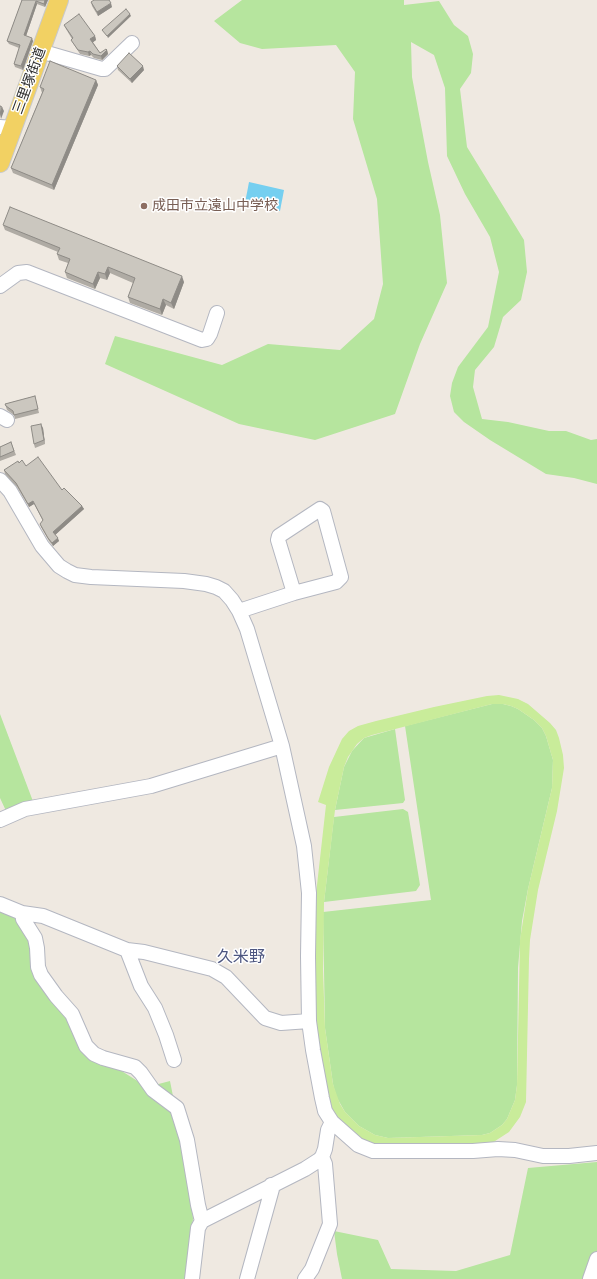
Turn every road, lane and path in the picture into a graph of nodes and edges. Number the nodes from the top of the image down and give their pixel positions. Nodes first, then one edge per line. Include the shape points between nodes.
1 (60, 0) edge
2 (132, 43) dead end
3 (40, 51) junction
4 (6, 128) edge
5 (0, 163) edge
6 (0, 286) edge
7 (217, 313) dead end
8 (0, 480) edge
9 (294, 593) junction
10 (239, 611) junction
11 (282, 746) junction
12 (0, 820) edge
13 (0, 904) edge
14 (22, 913) junction
15 (127, 950) junction
16 (309, 1021) junction
17 (174, 1060) dead end
18 (332, 1122) junction
19 (597, 1153) edge
20 (322, 1157) junction
21 (271, 1185) junction
22 (202, 1221) junction
23 (597, 1259) edge
24 (192, 1279) edge
25 (248, 1279) edge
26 (305, 1279) edge
27 (590, 1279) edge

1 - 3 main road, 三里塚街道
2 - 3 street via 105,69
3 - 4 main road, 三里塚街道
4 - 5 main road, 三里塚街道
6 - 7 street via 18,273 27,272 202,340 207,339 210,334
8 - 10 street via 10,491 42,546 67,572 91,577 206,584 224,592
9 - 9 street via 336,582 341,578 323,511 320,508 279,536
9 - 10 street
10 - 11 street via 247,629
11 - 12 street via 151,786 25,809
11 - 16 street via 307,868
13 - 14 street
14 - 15 street via 42,916
14 - 22 street via 35,938 41,975 72,1014 86,1046 103,1058 135,1067 153,1090 177,1108 187,1140
15 - 16 street via 212,969 226,977 265,1018 281,1023
15 - 17 street via 141,986 155,1008
16 - 18 street via 322,1098 325,1111
18 - 19 street via 358,1145 373,1151 498,1149 543,1156
18 - 20 street
20 - 21 street via 305,1169
20 - 26 street via 325,1164 330,1224 312,1269
21 - 22 street
21 - 25 street
22 - 24 street via 198,1228
23 - 27 street

